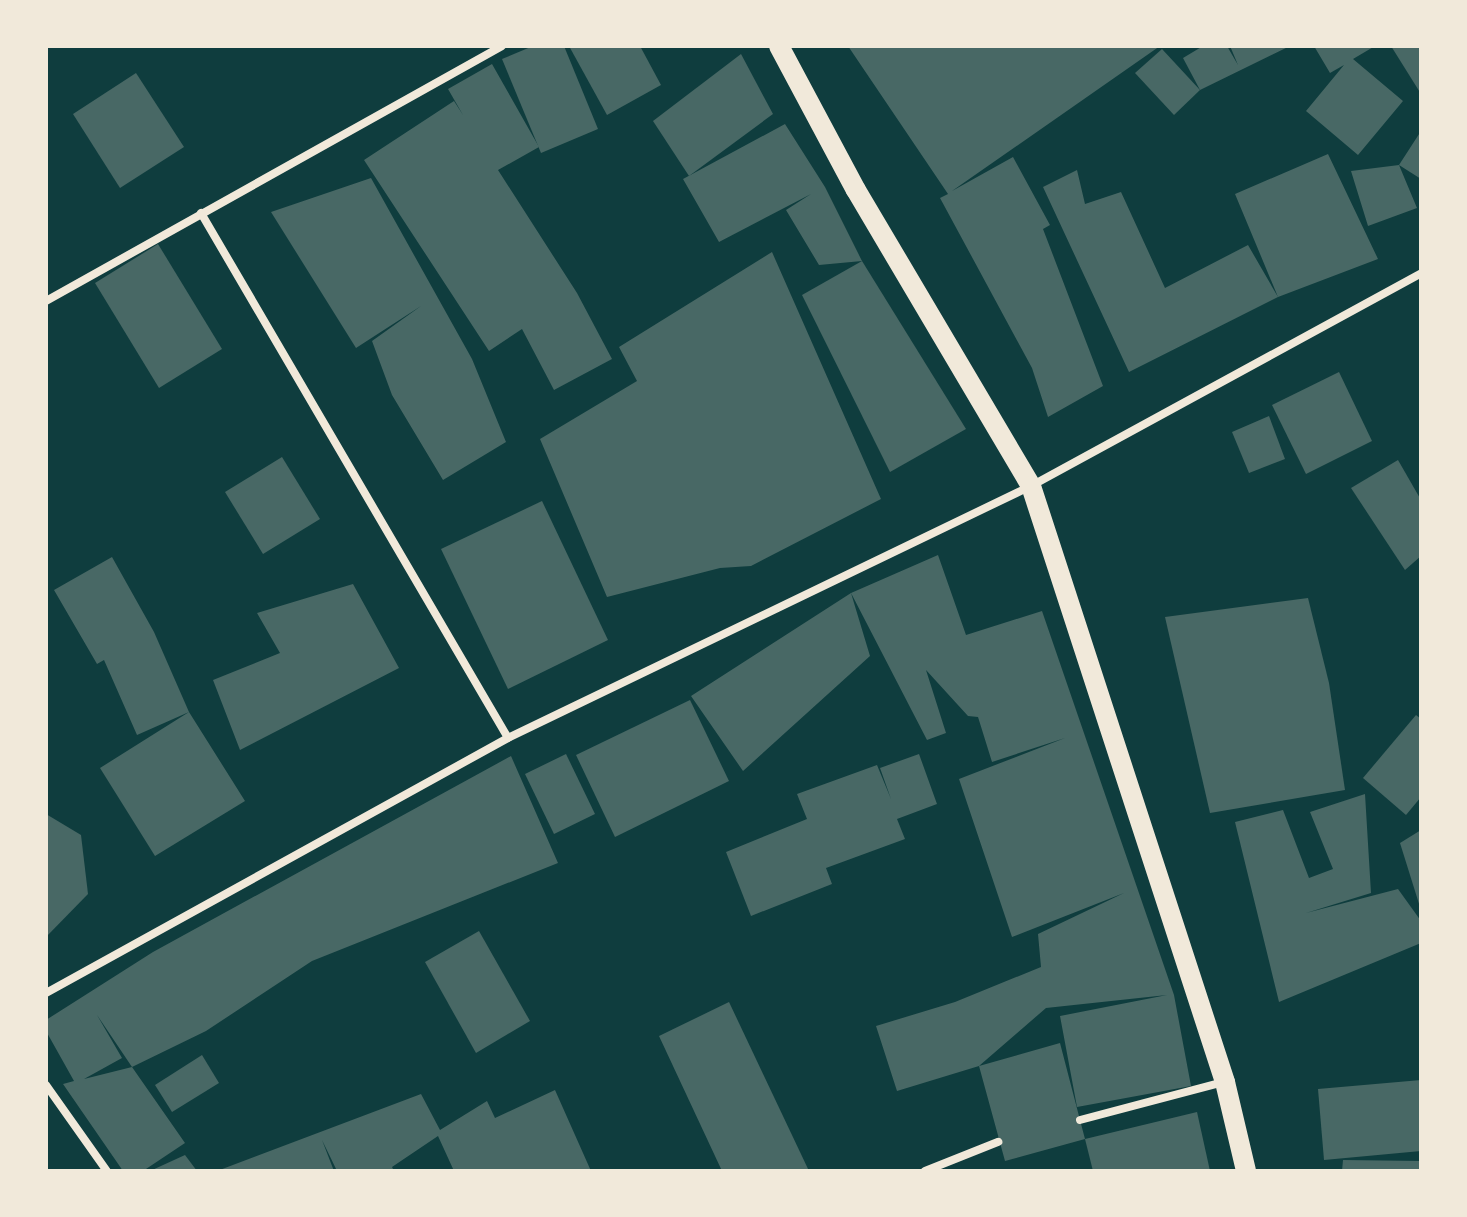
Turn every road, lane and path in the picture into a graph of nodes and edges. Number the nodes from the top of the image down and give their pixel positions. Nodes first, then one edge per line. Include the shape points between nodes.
1 (502, 46) edge
2 (779, 46) edge
3 (201, 213) junction
4 (1421, 273) edge
5 (46, 301) edge
6 (1031, 486) junction
7 (508, 738) junction
8 (46, 993) edge
9 (1225, 1082) junction
10 (46, 1085) edge
11 (1080, 1120) dead end
12 (998, 1142) dead end
13 (107, 1171) edge
14 (925, 1171) edge
15 (1246, 1171) edge

1 - 3 street
2 - 6 main road via 856,190
3 - 5 street
3 - 7 street
4 - 6 street
6 - 7 street
6 - 9 main road
7 - 8 street
9 - 11 street
9 - 15 main road
10 - 13 street
12 - 14 street

